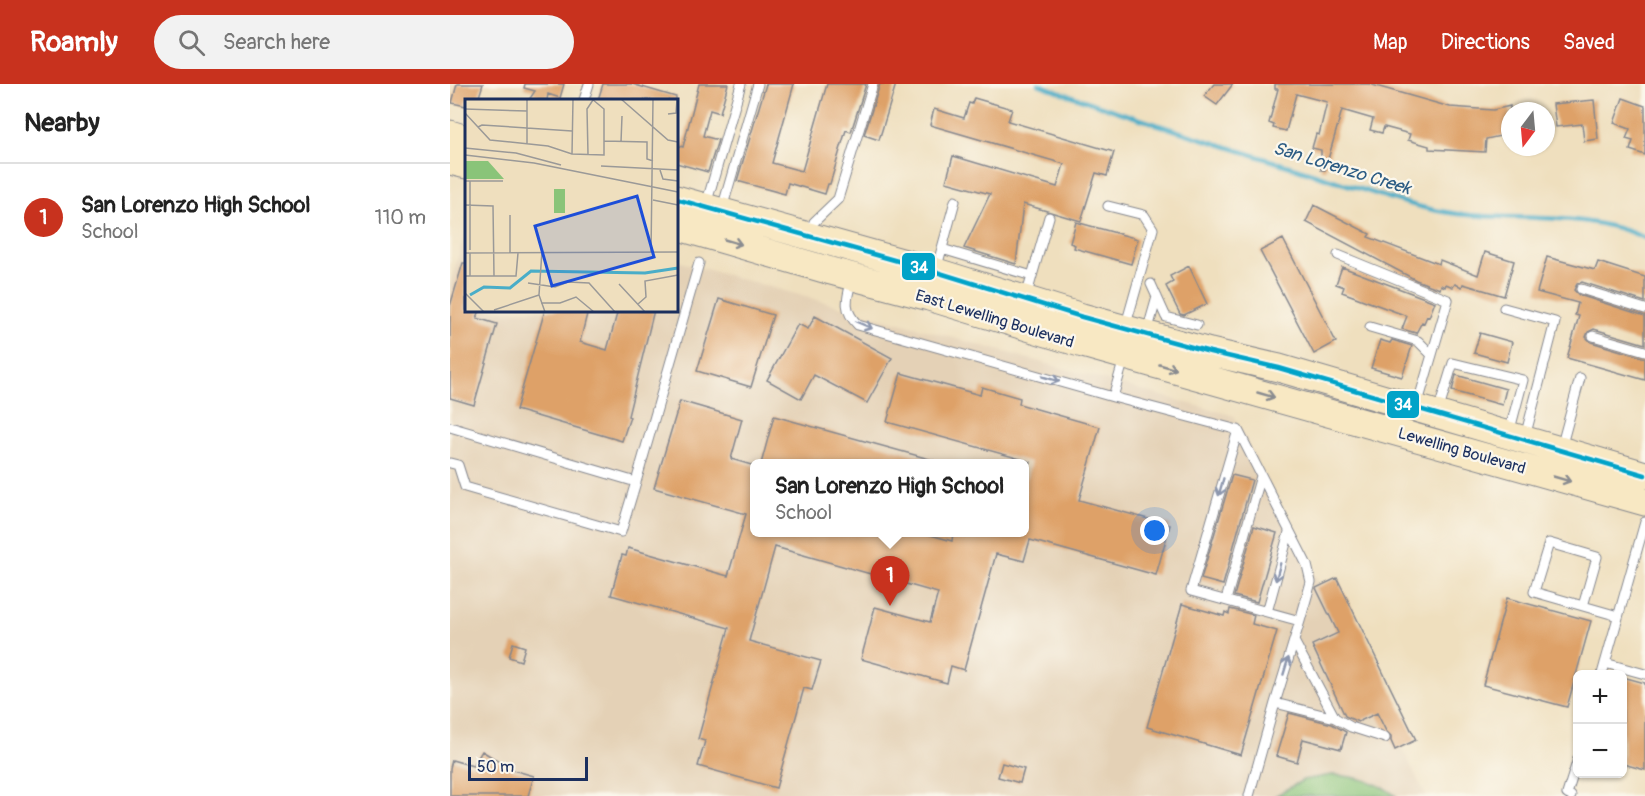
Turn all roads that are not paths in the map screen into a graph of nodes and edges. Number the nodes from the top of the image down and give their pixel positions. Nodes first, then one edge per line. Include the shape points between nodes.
1 (589, 84) edge
2 (741, 84) edge
3 (758, 84) edge
4 (873, 84) edge
5 (584, 99) edge
6 (450, 134) edge
7 (465, 139) edge
8 (450, 161) edge
9 (465, 165) edge
10 (678, 200) edge
11 (956, 201) dead end
12 (1108, 206) dead end
13 (713, 210) junction
14 (1049, 217) dead end
15 (678, 227) edge
16 (809, 238) junction
17 (858, 250) junction
18 (1338, 255) dead end
19 (938, 261) junction
20 (699, 263) dead end
21 (852, 276) junction
22 (1151, 284) dead end
23 (1029, 288) junction
24 (1581, 289) dead end
25 (1157, 297) junction
26 (1504, 309) dead end
27 (1645, 309) edge
28 (1197, 325) dead end
29 (1370, 327) dead end
30 (1593, 336) dead end
31 (1126, 342) junction
32 (1645, 351) edge
33 (1210, 352) joint
34 (1432, 355) junction
35 (1580, 378) dead end
36 (1210, 379) joint
37 (1113, 396) junction
38 (1427, 411) junction
39 (450, 427) edge
40 (1238, 430) junction
41 (1516, 438) junction
42 (1560, 450) junction
43 (450, 463) edge
44 (1645, 475) edge
45 (1261, 476) junction
46 (636, 482) junction
47 (1645, 502) edge
48 (1645, 522) edge
49 (1289, 532) junction
50 (1226, 600) junction
51 (1583, 606) junction
52 (1267, 612) junction
53 (1618, 616) junction
54 (1300, 621) junction
55 (1294, 641) junction
56 (1605, 663) junction
57 (1603, 670) edge
58 (1645, 674) edge
59 (1275, 703) junction
60 (1335, 718) junction
61 (1385, 738) dead end
62 (1573, 778) edge
63 (1569, 795) edge
64 (1249, 796) edge

1 - 5 lane
2 - 13 lane
3 - 13 lane
4 - 16 lane via 838,199 814,222
6 - 7 main road
8 - 9 main road
10 - 13 main road, East Lewelling Boulevard
11 - 19 lane
12 - 31 lane via 1144,214 1153,229
13 - 16 main road, East Lewelling Boulevard
14 - 23 lane
15 -> 21 main road, East Lewelling Boulevard
16 - 17 main road, East Lewelling Boulevard
17 - 19 main road, East Lewelling Boulevard
17 - 21 main road
18 - 34 lane via 1448,300
19 - 23 main road, East Lewelling Boulevard
20 - 46 lane
21 - 31 main road, East Lewelling Boulevard
21 -> 37 lane via 846,301 849,316 858,325
22 - 25 lane
23 - 31 main road, East Lewelling Boulevard
24 - 27 lane
25 - 28 lane via 1167,317
25 - 31 lane
26 - 41 lane via 1555,322
29 - 34 lane via 1418,341
30 - 32 lane
31 - 33 main road, East Lewelling Boulevard
31 -> 36 main road, East Lewelling Boulevard
31 - 37 lane
33 - 38 main road, Lewelling Boulevard
34 - 38 lane
35 - 42 lane
36 -> 47 main road, Lewelling Boulevard
37 - 40 lane
38 - 41 main road, Lewelling Boulevard
38 - 41 lane via 1453,363 1523,380
39 - 46 lane
40 - 45 lane
40 -> 50 lane via 1191,591
41 - 42 main road, Lewelling Boulevard
42 - 44 main road, Lewelling Boulevard
43 - 46 lane via 458,465 465,487 621,532
45 - 49 lane
45 - 50 lane
48 - 53 lane
49 -> 52 lane
49 - 54 lane via 1311,582
50 - 52 lane
51 - 51 lane via 1534,592 1549,543 1597,557
51 - 53 lane
52 - 54 lane
53 - 56 lane
54 - 55 lane
59 -> 55 lane
55 - 60 lane
56 - 57 lane
56 - 58 lane
59 - 60 lane
59 - 64 lane
60 - 61 lane
62 - 63 lane

